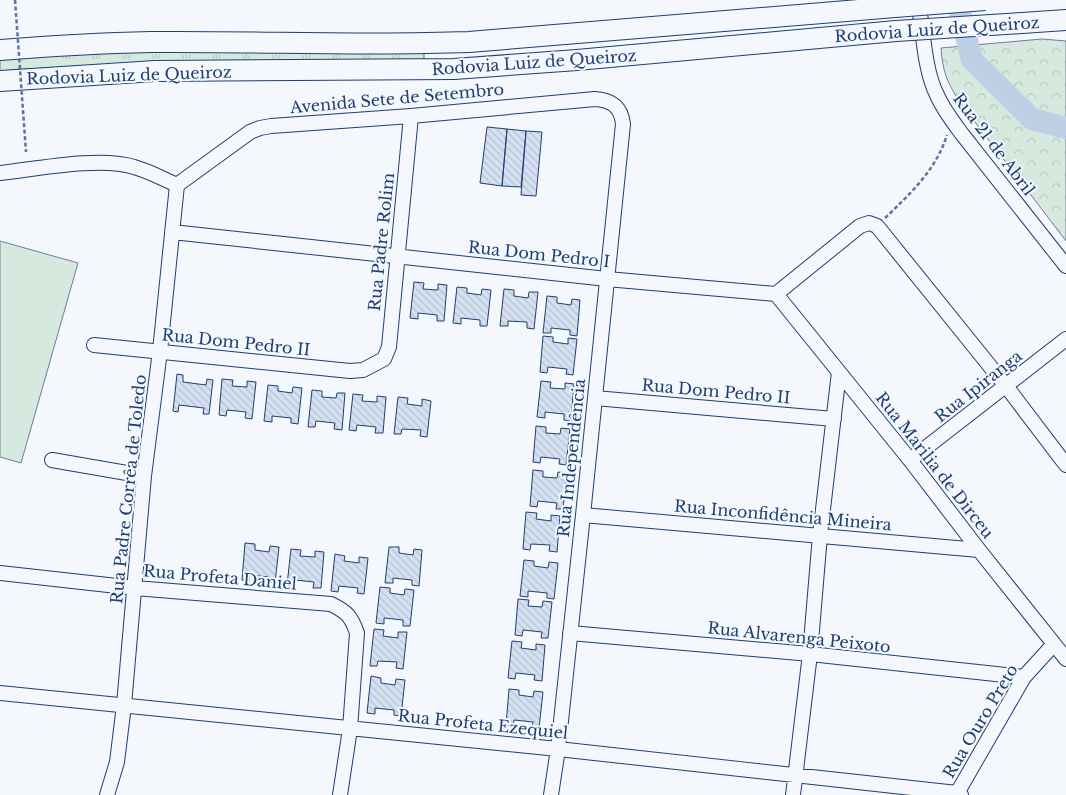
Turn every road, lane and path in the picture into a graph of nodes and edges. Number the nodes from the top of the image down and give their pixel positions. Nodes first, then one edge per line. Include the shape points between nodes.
1 (15, 0) edge
2 (918, 0) edge
3 (985, 0) edge
4 (1066, 20) edge
5 (0, 48) edge
6 (155, 71) junction
7 (0, 81) edge
8 (0, 91) edge
9 (411, 116) junction
10 (952, 120) junction
11 (623, 124) joint
12 (26, 152) dead end
13 (0, 173) edge
14 (177, 185) junction
15 (877, 226) junction
16 (172, 232) junction
17 (397, 255) junction
18 (1066, 266) edge
19 (606, 279) junction
20 (776, 294) junction
21 (1066, 339) edge
22 (94, 345) dead end
23 (160, 351) junction
24 (374, 365) joint
25 (839, 372) junction
26 (1006, 386) junction
27 (595, 398) junction
28 (834, 419) junction
29 (52, 460) dead end
30 (910, 460) junction
31 (1066, 465) edge
32 (144, 476) junction
33 (583, 515) junction
34 (820, 535) junction
35 (979, 550) junction
36 (0, 573) edge
37 (135, 588) junction
38 (570, 633) junction
39 (1054, 644) junction
40 (810, 654) junction
41 (1066, 659) edge
42 (1024, 677) junction
43 (0, 693) edge
44 (124, 705) junction
45 (350, 729) junction
46 (558, 749) junction
47 (795, 774) junction
48 (958, 794) edge
49 (108, 795) edge
50 (340, 795) edge
51 (551, 795) edge
52 (793, 795) edge

1 - 12 path, bridge
2 - 10 street, Rua 21 de Abril via 930,75 936,95
3 - 5 highway, Rodovia Luiz de Queiroz, bridge via 470,42 153,42
4 - 6 highway, Rodovia Luiz de Queiroz, bridge via 896,31 454,69
6 - 7 highway, Rodovia Luiz de Queiroz
6 - 8 highway
9 - 11 street, Avenida Sete de Setembro via 594,99 617,106
9 - 14 street, Avenida Sete de Setembro via 260,128
9 - 17 street, Rua Padre Rolim
10 - 15 path via 939,156 927,174
10 - 18 street, Rua 21 de Abril
11 - 19 street, Rua Independência
13 - 14 street via 114,163 134,167
14 - 16 street, Rua Padre Corrêa de Toledo
15 - 20 street via 868,223 860,226
15 - 26 street
16 - 17 street, Rua Dom Pedro I
16 - 23 street, Rua Padre Corrêa de Toledo
17 - 19 street, Rua Dom Pedro I
17 - 24 street, Rua Padre Rolim via 389,347 384,359
19 - 20 street, Rua Dom Pedro I
19 - 27 street, Rua Independência
20 - 25 street, Rua Marilia de Dirceu
21 - 26 street, Rua Ipiranga
22 - 23 street, Rua Dom Pedro II
23 - 24 street, Rua Dom Pedro II via 350,371
23 - 32 street, Rua Padre Corrêa de Toledo
25 - 28 street
25 - 30 street, Rua Marilia de Dirceu
26 - 30 street, Rua Ipiranga
26 - 31 street
27 - 28 street, Rua Dom Pedro II
27 - 33 street, Rua Independência
28 - 34 street
29 - 32 street
30 - 35 street, Rua Marilia de Dirceu
32 - 37 street, Rua Padre Corrêa de Toledo
33 - 34 street, Rua Inconfidência Mineira
33 - 38 street, Rua Independência
34 - 35 street, Rua Inconfidência Mineira
34 - 40 street
35 - 39 street, Rua Marilia de Dirceu
36 - 37 street, Rua Profeta Daniel
37 - 44 street, Rua Padre Corrêa de Toledo
37 - 45 street, Rua Profeta Daniel via 331,604 346,611 358,633
38 - 40 street, Rua Alvarenga Peixoto
38 - 46 street, Rua Independência
39 - 41 street, Rua Marilia de Dirceu
39 - 42 street, Rua Ouro Preto
40 - 42 street, Rua Alvarenga Peixoto
40 - 47 street
42 - 48 street, Rua Ouro Preto
43 - 44 street, Rua Profeta Ezequiel
44 - 45 street, Rua Profeta Ezequiel
44 - 49 street, Rua Padre Corrêa de Toledo via 117,762
45 - 46 street, Rua Profeta Ezequiel
45 - 50 street
46 - 47 street, Rua Profeta Ezequiel
46 - 51 street, Rua Independência
47 - 48 street, Rua Profeta Ezequiel
47 - 52 street

